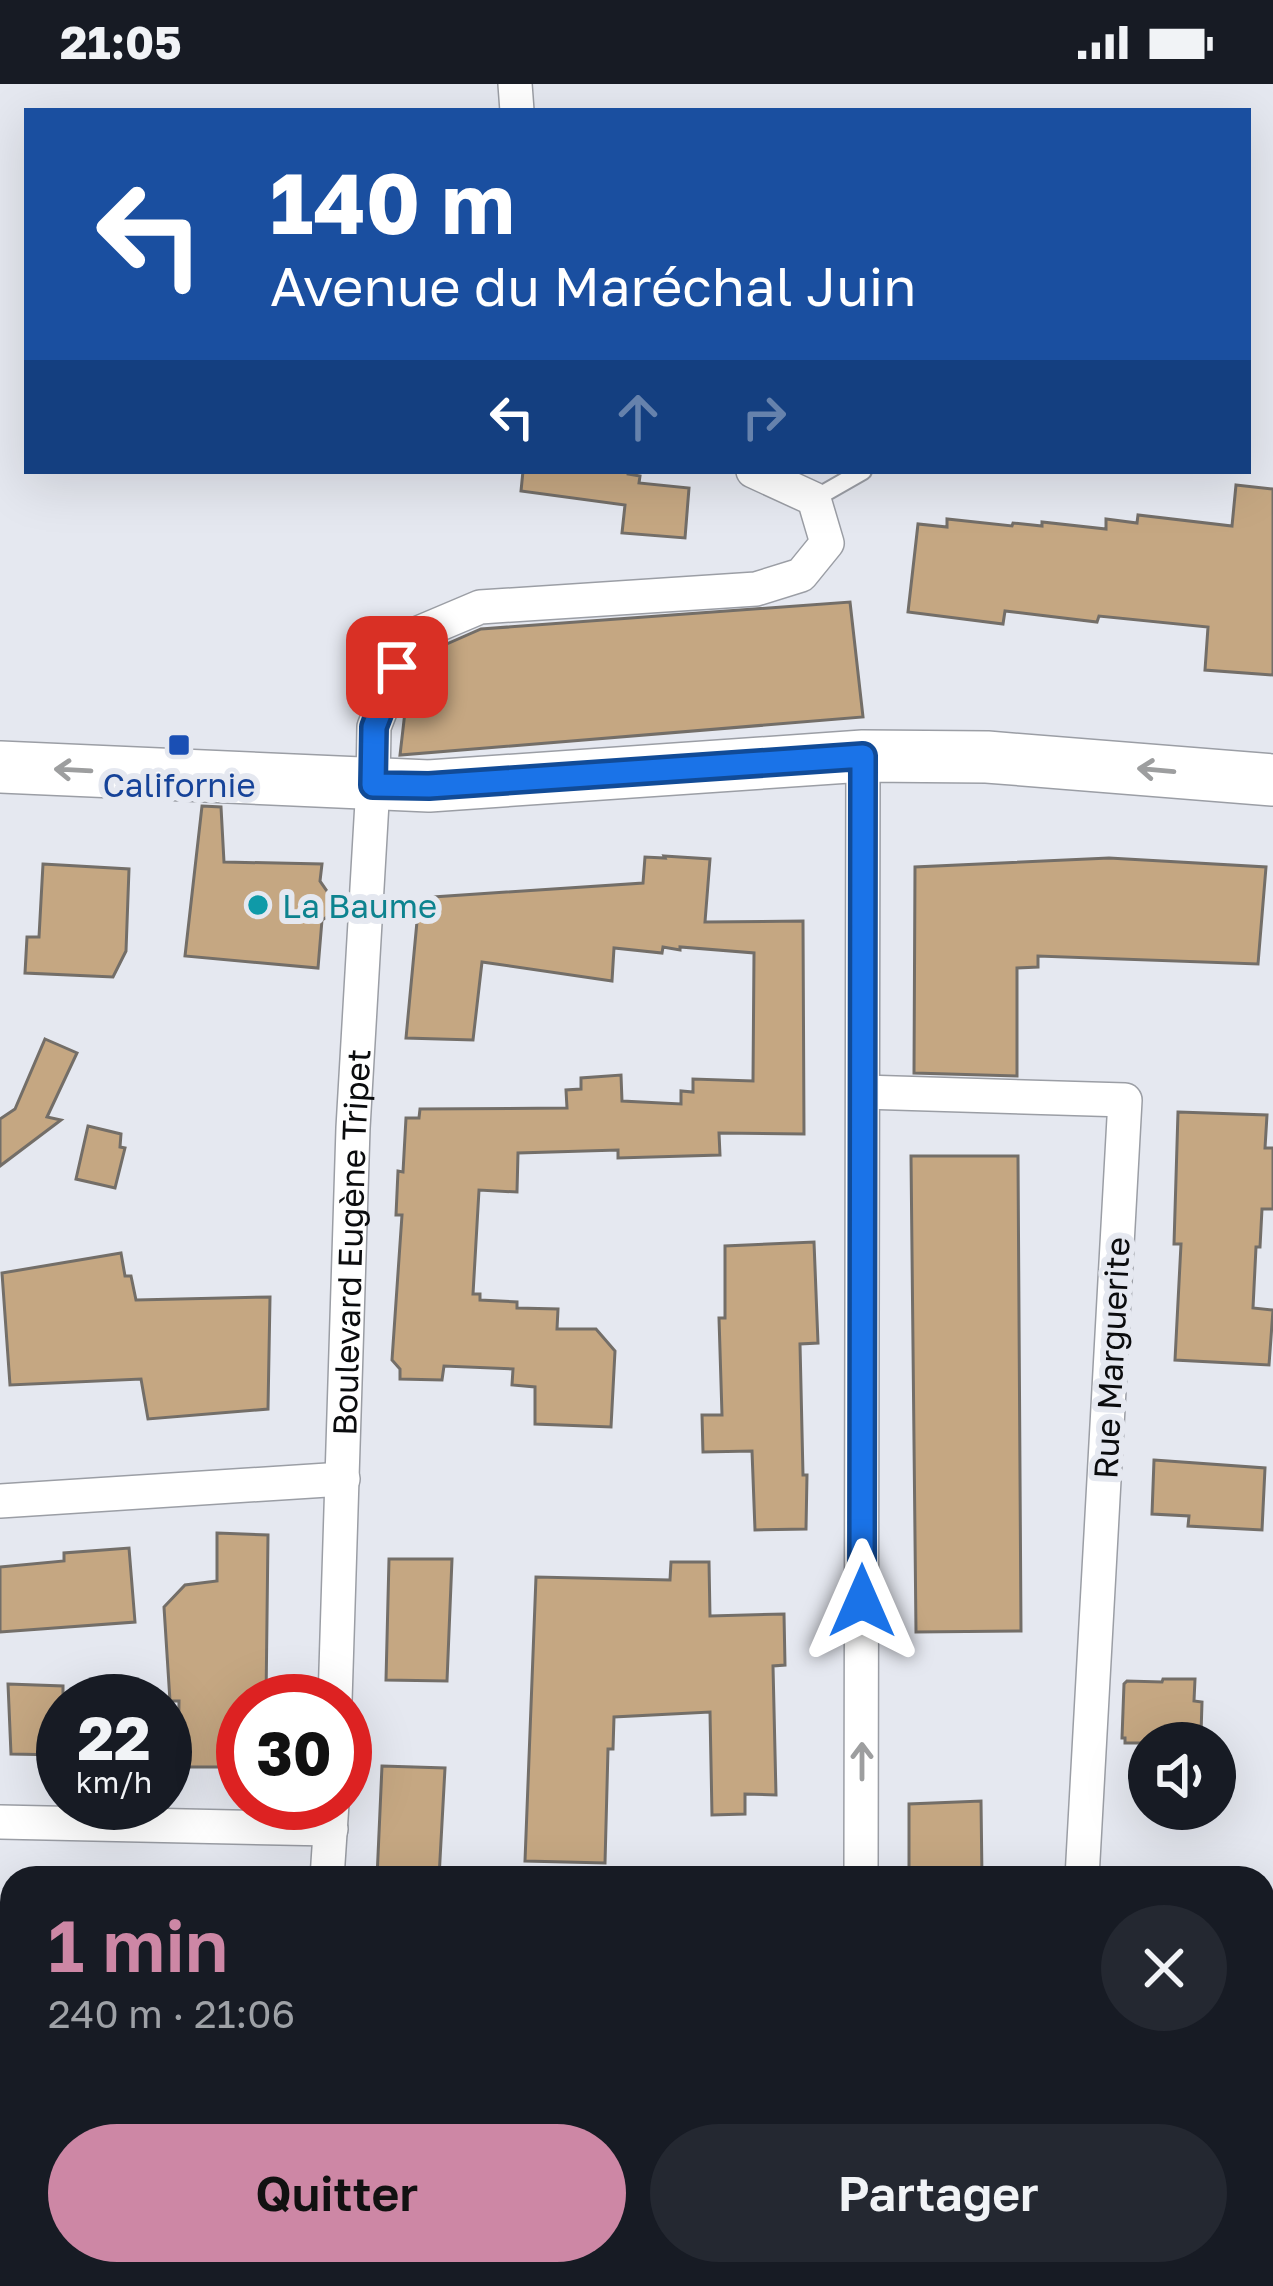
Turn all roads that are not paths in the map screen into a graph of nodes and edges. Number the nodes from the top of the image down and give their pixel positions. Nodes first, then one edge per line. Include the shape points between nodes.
1 (760, 474) edge
2 (858, 474) edge
3 (814, 499) junction
4 (863, 756) junction
5 (0, 767) edge
6 (1273, 780) edge
7 (373, 785) junction
8 (863, 1092) junction
9 (343, 1479) junction
10 (0, 1501) edge
11 (336, 1674) edge
12 (216, 1818) edge
13 (0, 1822) edge
14 (331, 1830) edge
15 (328, 1866) edge
16 (862, 1866) edge
17 (1083, 1866) edge

1 - 3 street
2 - 3 lane
3 - 7 street, Boulevard Eugène Tripet via 827,543 801,574 756,589 480,607 409,637 374,727
6 -> 4 main road via 987,757
4 - 7 main road
4 - 8 street
7 -> 5 main road
7 - 9 street, Boulevard Eugène Tripet via 352,1128
16 -> 8 street
8 - 17 street, Rue Marguerite via 1125,1100
9 - 10 street
9 - 11 street, Boulevard Eugène Tripet
12 - 13 street
14 - 15 street

